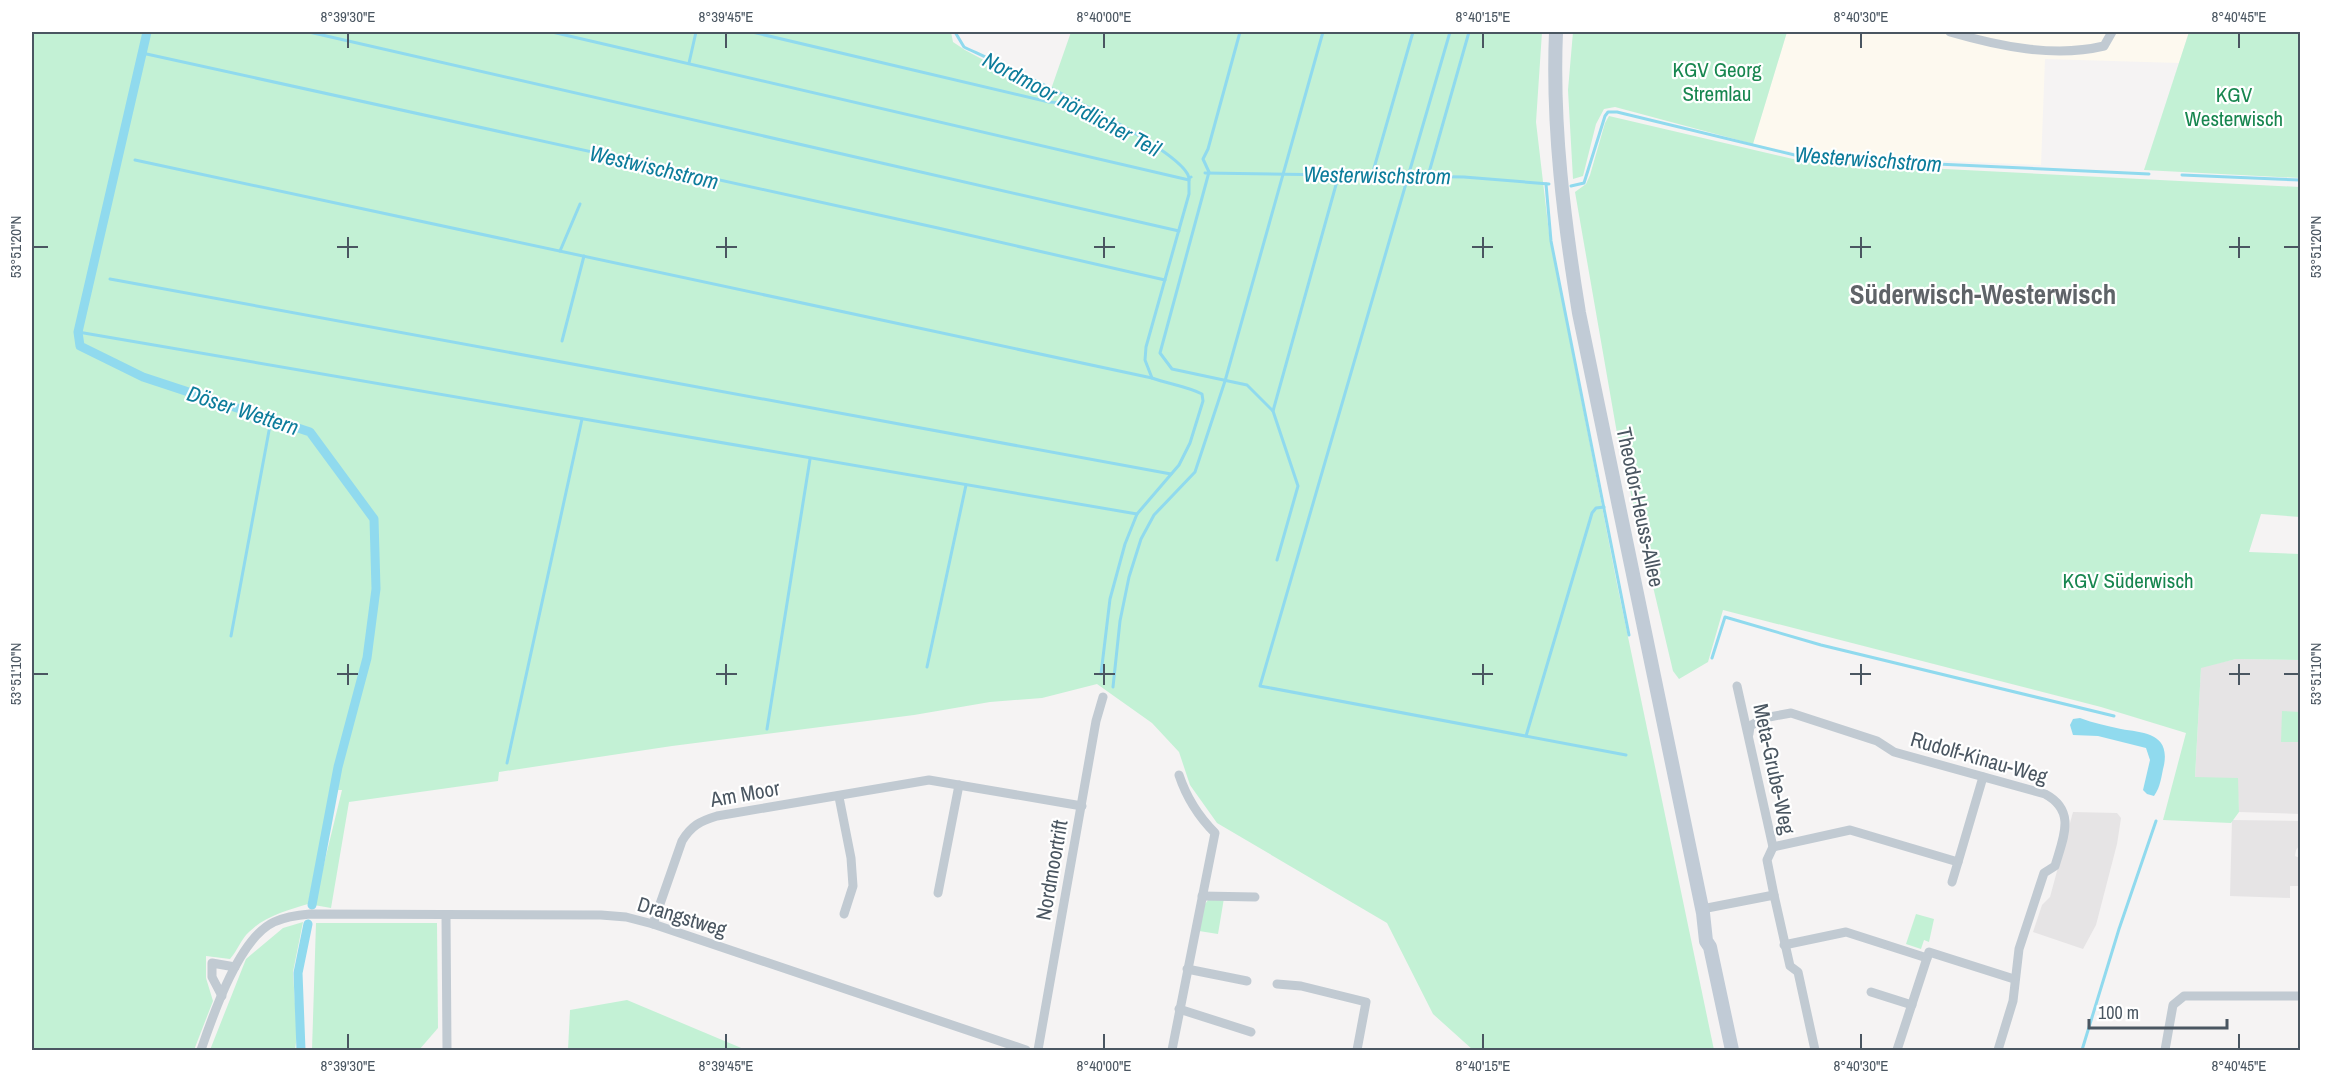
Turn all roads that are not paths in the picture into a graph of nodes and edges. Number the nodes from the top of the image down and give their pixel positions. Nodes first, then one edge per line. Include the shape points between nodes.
1 (1556, 32) edge
2 (1564, 32) edge
3 (1950, 32) edge
4 (2112, 32) edge
5 (1557, 107) junction
6 (1737, 686) dead end
7 (1103, 697) dead end
8 (1749, 734) junction
9 (1179, 775) dead end
10 (1983, 777) junction
11 (959, 785) junction
12 (840, 796) junction
13 (1082, 806) junction
14 (1773, 847) junction
15 (1958, 862) junction
16 (1952, 882) dead end
17 (938, 893) dead end
18 (1774, 895) junction
19 (1202, 896) junction
20 (1255, 897) dead end
21 (1702, 911) junction
22 (844, 914) dead end
23 (446, 915) junction
24 (653, 924) junction
25 (1784, 945) junction
26 (1927, 958) junction
27 (235, 967) junction
28 (1187, 969) junction
29 (2014, 979) junction
30 (1247, 981) dead end
31 (1277, 984) dead end
32 (1871, 992) dead end
33 (222, 996) junction
34 (2301, 996) edge
35 (1912, 1005) junction
36 (1179, 1009) junction
37 (1251, 1032) dead end
38 (201, 1050) edge
39 (447, 1050) edge
40 (1026, 1050) edge
41 (1038, 1050) edge
42 (1172, 1050) edge
43 (1357, 1050) edge
44 (1732, 1050) edge
45 (1815, 1050) edge
46 (1897, 1050) edge
47 (1998, 1050) edge
48 (2165, 1050) edge

1 - 5 street, Theodor-Heuss-Allee
2 - 5 street, Theodor-Heuss-Allee
3 - 4 street via 2011,46 2083,51 2104,46
5 - 21 street, Theodor-Heuss-Allee via 1560,177 1579,313
6 - 8 street, Meta-Grube-Weg
7 - 13 street, Nordmoortrift
8 - 10 street, Rudolf-Kinau-Weg via 1750,726 1764,718 1791,713 1877,741 1894,752
8 - 14 street, Meta-Grube-Weg
9 - 19 street via 1215,833
10 - 15 street
10 - 29 street, Rudolf-Kinau-Weg via 2045,794 2061,806 2065,817 2055,866 2044,873 2019,949
11 - 12 street, Am Moor via 929,780
11 - 13 street, Am Moor
11 - 17 street
12 - 22 street via 853,886
12 - 24 street, Am Moor via 699,821 682,841
13 - 41 street, Nordmoortrift
14 - 15 street via 1850,830
14 - 18 street, Meta-Grube-Weg via 1767,860
15 - 16 street
18 - 21 street
18 - 25 street, Meta-Grube-Weg
19 - 20 street
19 - 28 street
21 - 44 street, Theodor-Heuss-Allee
23 - 24 street, Drangstweg via 601,915
23 - 27 street, Drangstweg via 310,914 273,922 247,946
23 - 39 street
24 - 40 street, Drangstweg
25 - 26 street via 1845,932
25 - 45 street, Meta-Grube-Weg via 1790,966 1798,972
26 - 29 street via 1929,952
26 - 35 street
27 - 33 street, Drangstweg
27 - 33 street via 212,963 212,977
28 - 30 street
28 - 36 street
29 - 47 street, Rudolf-Kinau-Weg via 2013,1001
31 - 43 street via 1366,1002
32 - 35 street
33 - 38 street, Drangstweg
34 - 48 street via 2184,996 2173,1005
35 - 46 street
36 - 37 street
36 - 42 street

